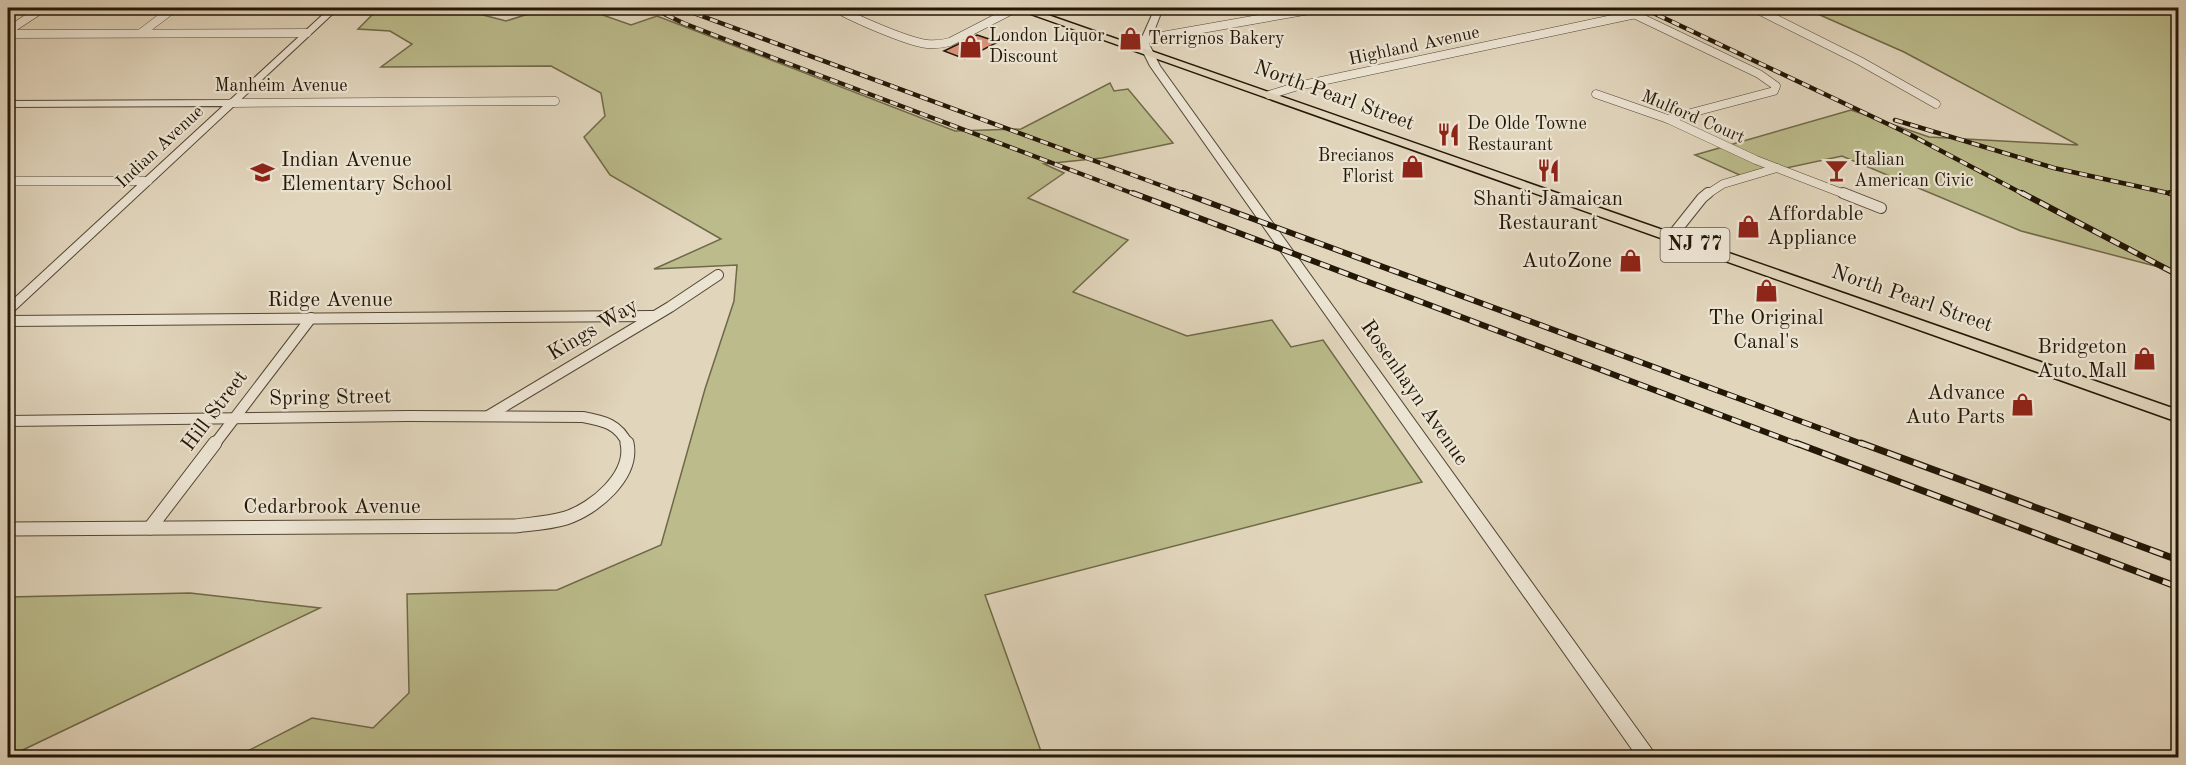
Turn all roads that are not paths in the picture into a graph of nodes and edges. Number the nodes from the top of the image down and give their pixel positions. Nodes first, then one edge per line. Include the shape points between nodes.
1 (43, 8) edge
2 (174, 8) edge
3 (335, 8) edge
4 (836, 8) edge
5 (1018, 8) edge
6 (1159, 8) edge
7 (1321, 8) edge
8 (1622, 8) edge
9 (1754, 8) edge
10 (1636, 14) junction
11 (8, 32) edge
12 (141, 33) junction
13 (307, 33) junction
14 (1146, 46) junction
15 (1596, 94) dead end
16 (1269, 95) junction
17 (555, 101) dead end
18 (232, 103) junction
19 (8, 104) edge
20 (1936, 104) dead end
21 (1668, 120) junction
22 (1777, 168) junction
23 (8, 181) edge
24 (148, 181) junction
25 (1881, 208) dead end
26 (1671, 237) junction
27 (718, 274) dead end
28 (8, 310) edge
29 (653, 316) junction
30 (311, 318) junction
31 (8, 321) edge
32 (488, 416) junction
33 (2178, 416) edge
34 (234, 418) junction
35 (8, 421) edge
36 (628, 457) joint
37 (150, 528) junction
38 (8, 530) edge
39 (1649, 758) edge

1 - 11 street
2 - 12 street
3 - 13 street, Indian Avenue
4 - 5 street via 924,44 938,45
5 - 14 main road, North Pearl Street / NJ 77
6 - 14 street
7 - 14 street
8 - 10 street
9 - 20 street
10 - 16 street, Highland Avenue
10 - 21 street via 1776,86 1774,91
11 - 12 street
12 - 13 street
13 - 18 street, Indian Avenue
14 - 16 main road, North Pearl Street / NJ 77
14 - 39 street, Rosenhayn Avenue
15 - 21 street, Mulford Court
16 - 26 main road, North Pearl Street / NJ 77
17 - 18 street, Manheim Avenue
18 - 19 street, Manheim Avenue
18 - 24 street, Indian Avenue
21 - 22 street, Mulford Court
22 - 25 street, Mulford Court
22 - 26 street via 1713,190
23 - 24 street
24 - 28 street, Indian Avenue
26 - 33 main road, North Pearl Street / NJ 77
27 - 29 street, Kings Way
29 - 30 street, Ridge Avenue
29 - 32 street, Kings Way
30 - 31 street, Ridge Avenue
30 - 34 street, Hill Street
32 - 34 street, Spring Street
32 - 36 street, Spring Street via 608,421 625,435
34 - 35 street, Spring Street
34 - 37 street, Hill Street
36 - 37 street, Cedarbrook Avenue via 623,474 593,504 542,524
37 - 38 street, Cedarbrook Avenue

